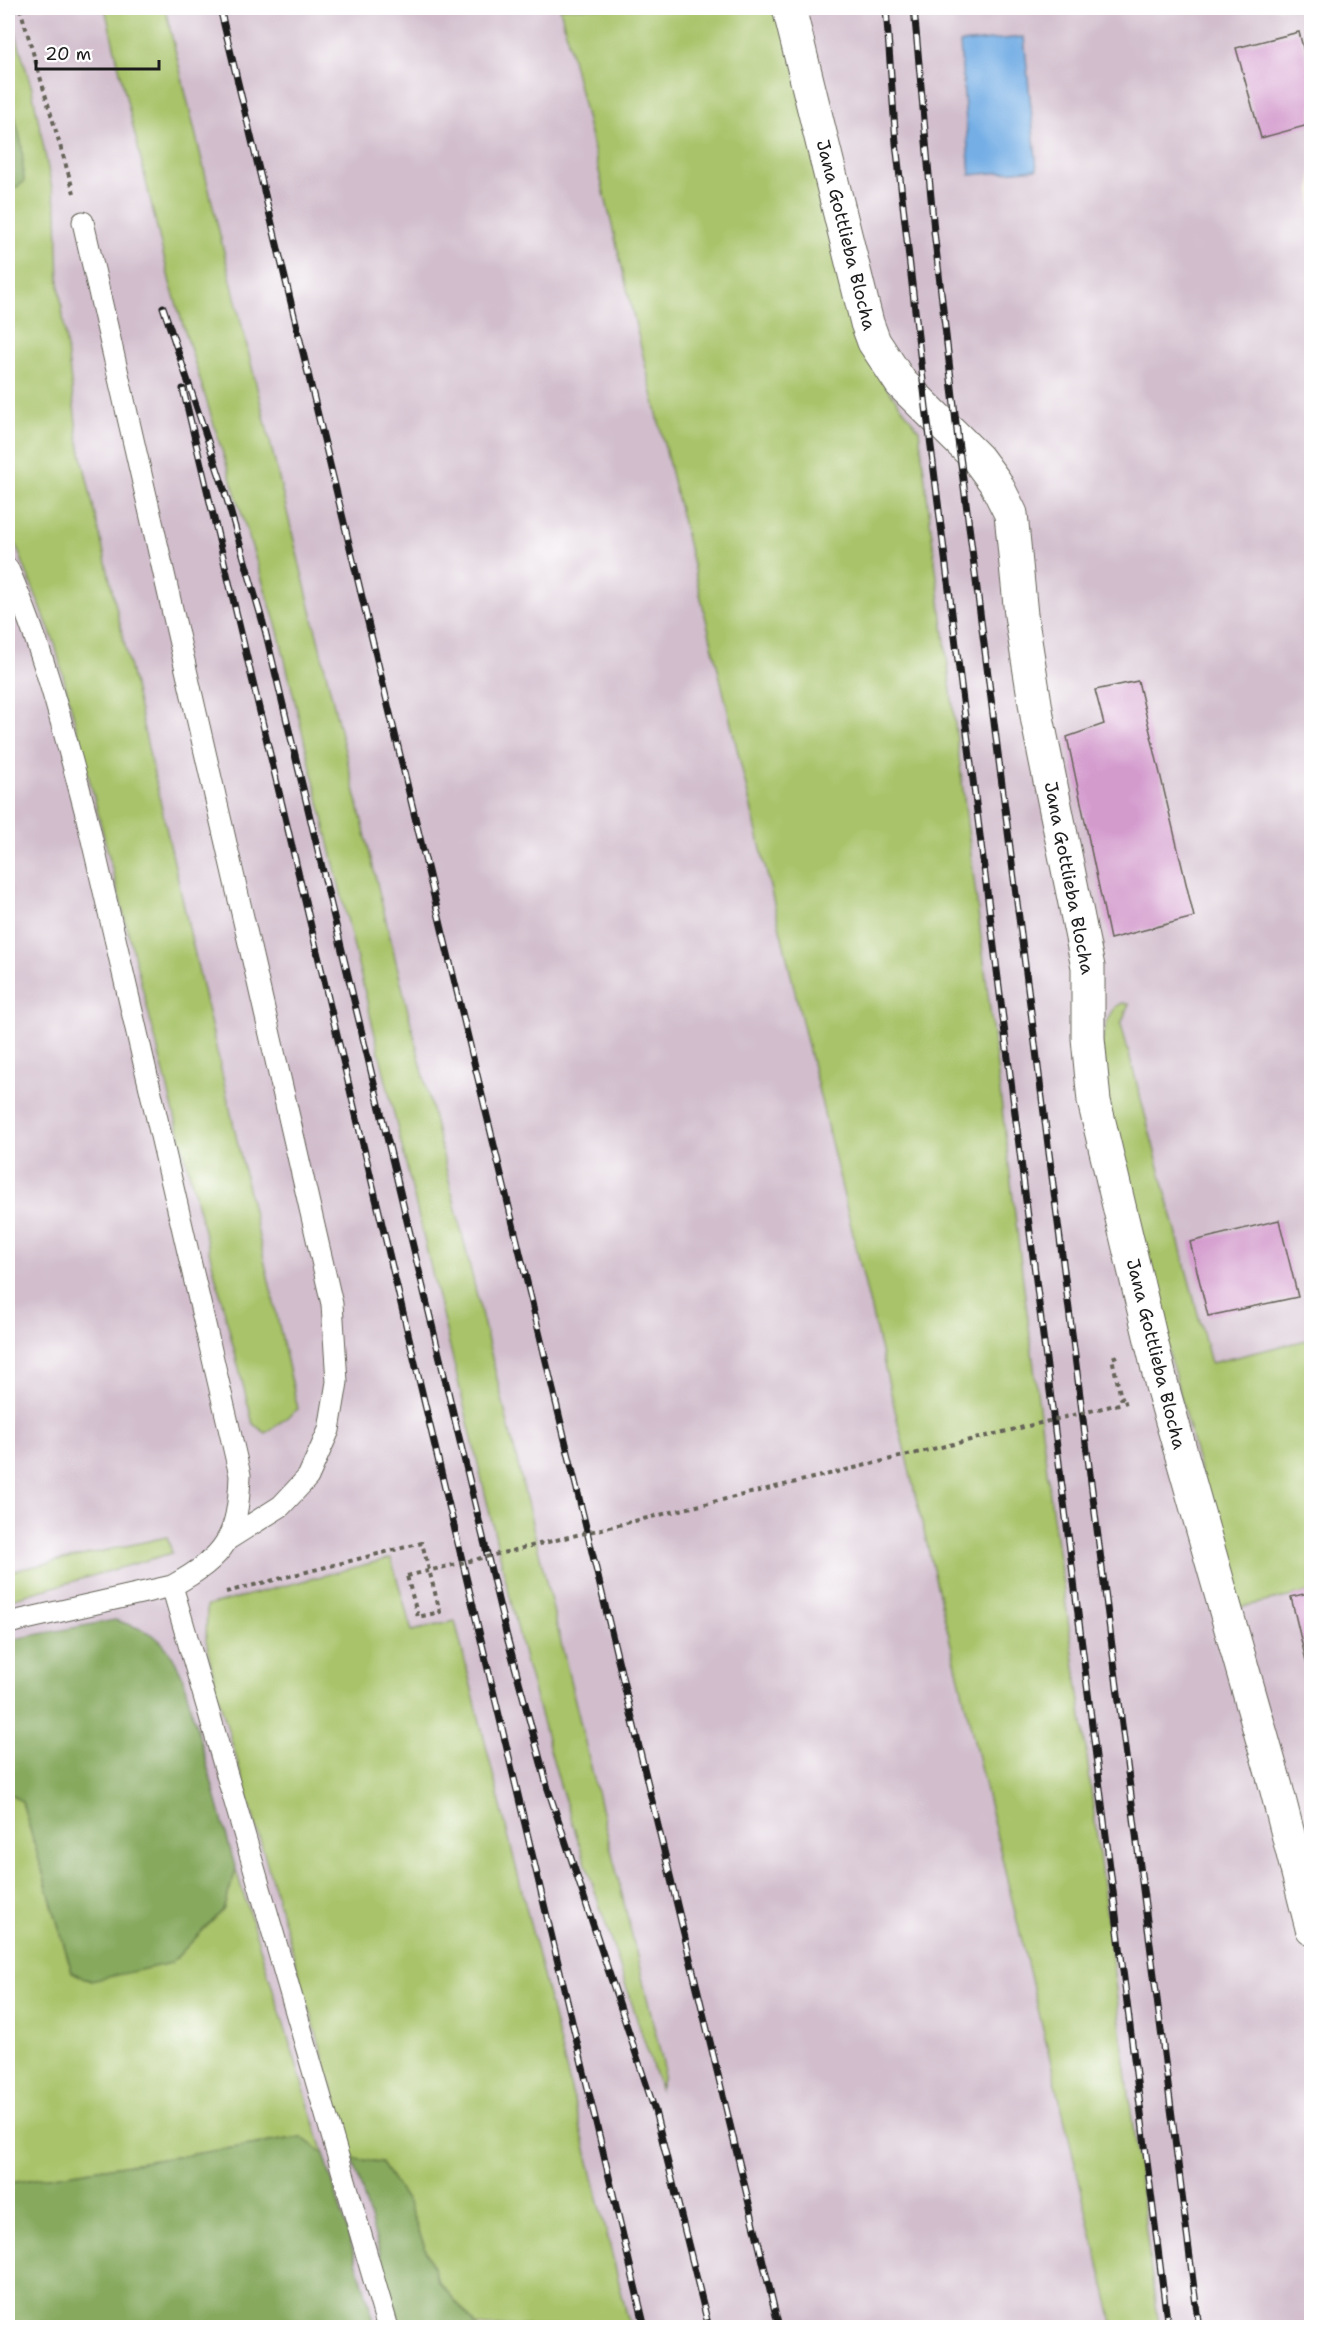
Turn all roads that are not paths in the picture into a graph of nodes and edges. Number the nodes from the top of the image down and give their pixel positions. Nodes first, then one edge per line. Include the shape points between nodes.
1 (789, 8) edge
2 (83, 222) road end
3 (8, 569) edge
4 (230, 1538) junction
5 (174, 1595) junction
6 (8, 1623) edge
7 (1311, 1928) edge
8 (388, 2328) edge

1 - 7 street, Jana Gottlieba Blocha via 874,342 901,384 978,459 1011,514 1021,615 1038,722 1088,967 1088,1038 1094,1101 1162,1386 1276,1787
2 - 4 lane via 332,1304 337,1382 329,1430 308,1477 281,1506
3 - 4 lane via 57,706 86,814 234,1443 240,1475 239,1509
4 - 5 lane
5 - 6 lane
5 - 8 lane

